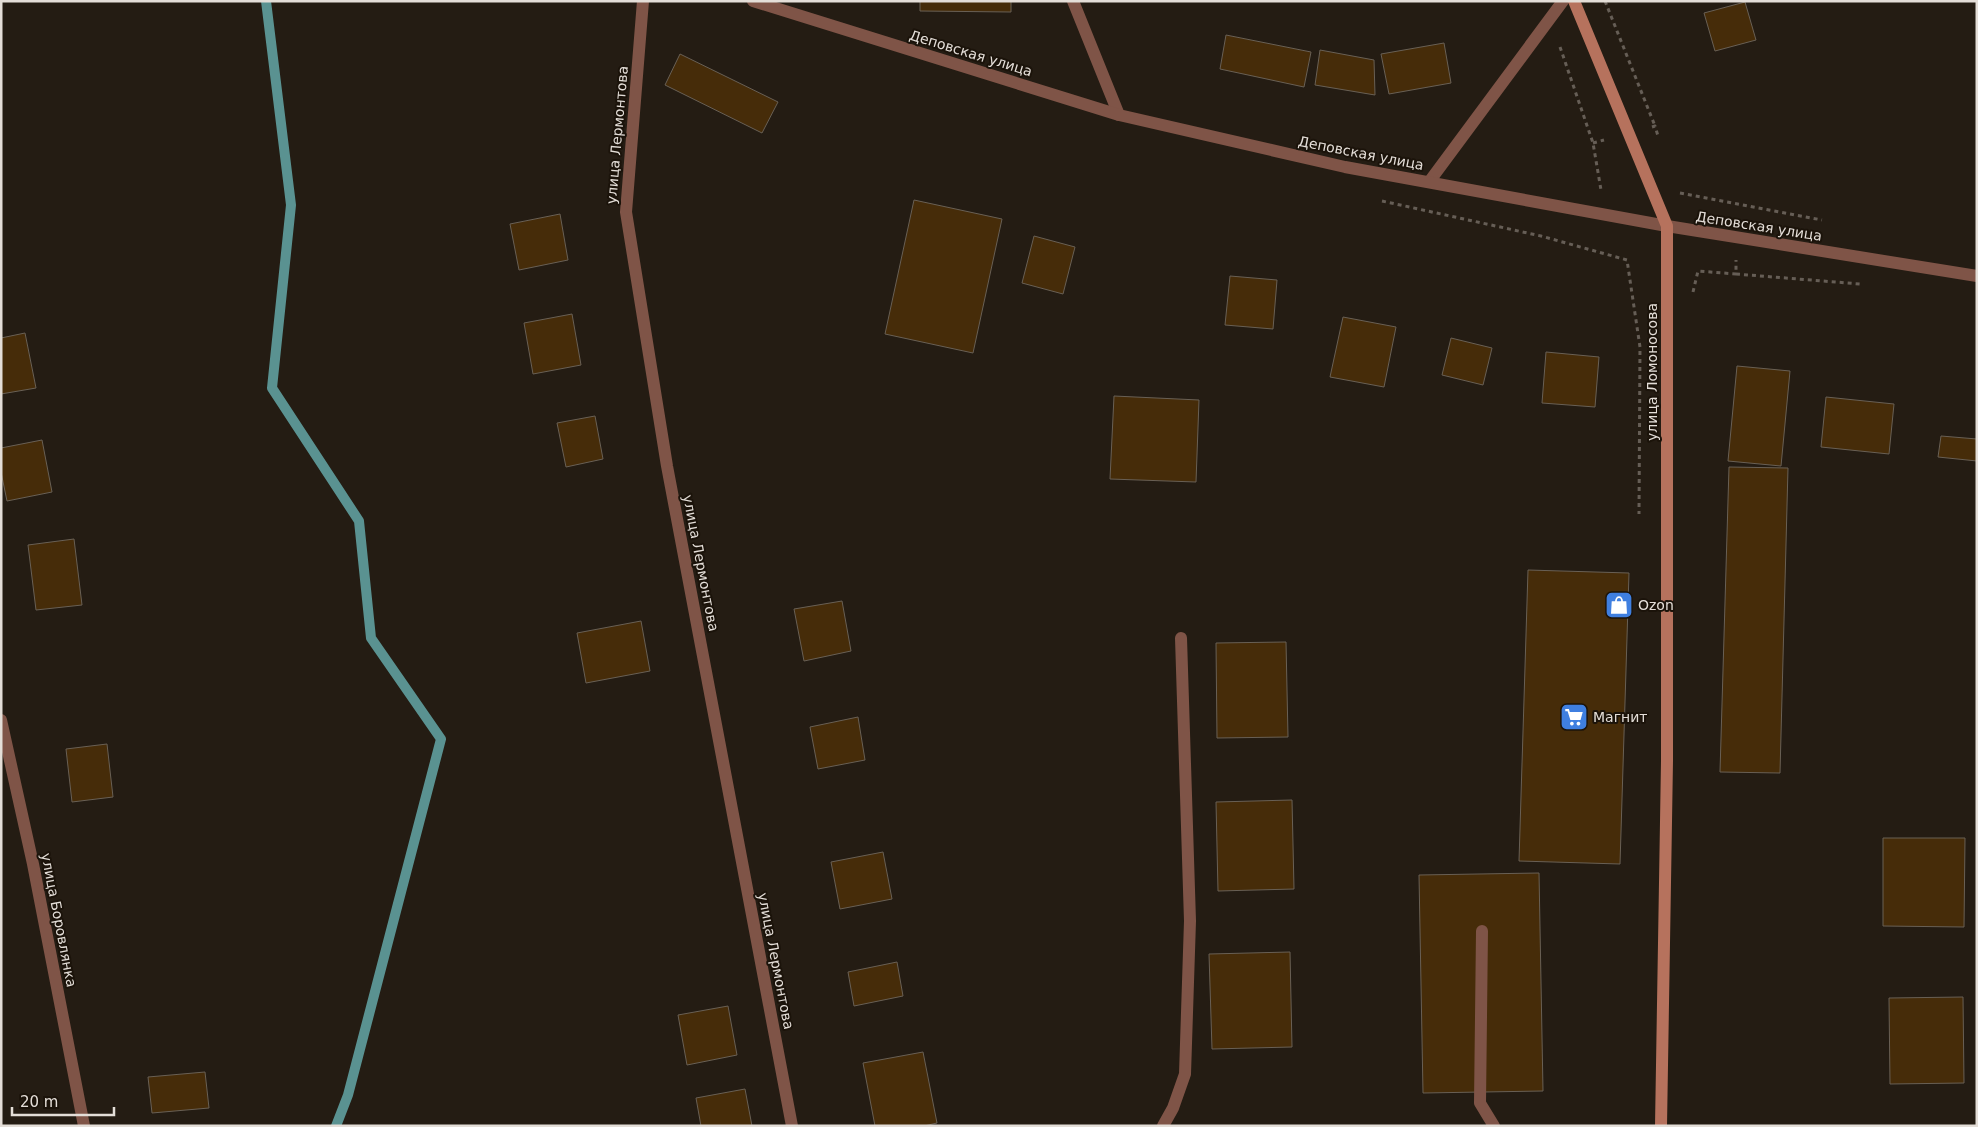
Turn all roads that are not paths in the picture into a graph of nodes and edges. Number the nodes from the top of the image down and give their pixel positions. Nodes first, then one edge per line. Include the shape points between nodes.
1 (642, 1) edge
2 (753, 1) edge
3 (1073, 1) edge
4 (1563, 1) edge
5 (1574, 1) edge
6 (1119, 115) junction
7 (1429, 182) junction
8 (1667, 226) junction
9 (1977, 276) edge
10 (1182, 638) dead end
11 (1, 720) edge
12 (1482, 931) dead end
13 (84, 1126) edge
14 (792, 1126) edge
15 (1163, 1126) edge
16 (1494, 1126) edge
17 (1661, 1126) edge

1 - 14 street, улица Лермонтова via 626,212 667,466
2 - 6 street, Деповская улица
3 - 6 street
4 - 7 street
5 - 8 main road, улица Ломоносова
6 - 7 street, Деповская улица via 1345,167
7 - 8 street, Деповская улица
8 - 9 street, Деповская улица
8 - 17 main road, улица Ломоносова via 1668,761
10 - 15 street via 1190,920 1185,1074 1174,1108
11 - 13 street, улица Боровлянка via 33,864
12 - 16 street via 1480,1103

